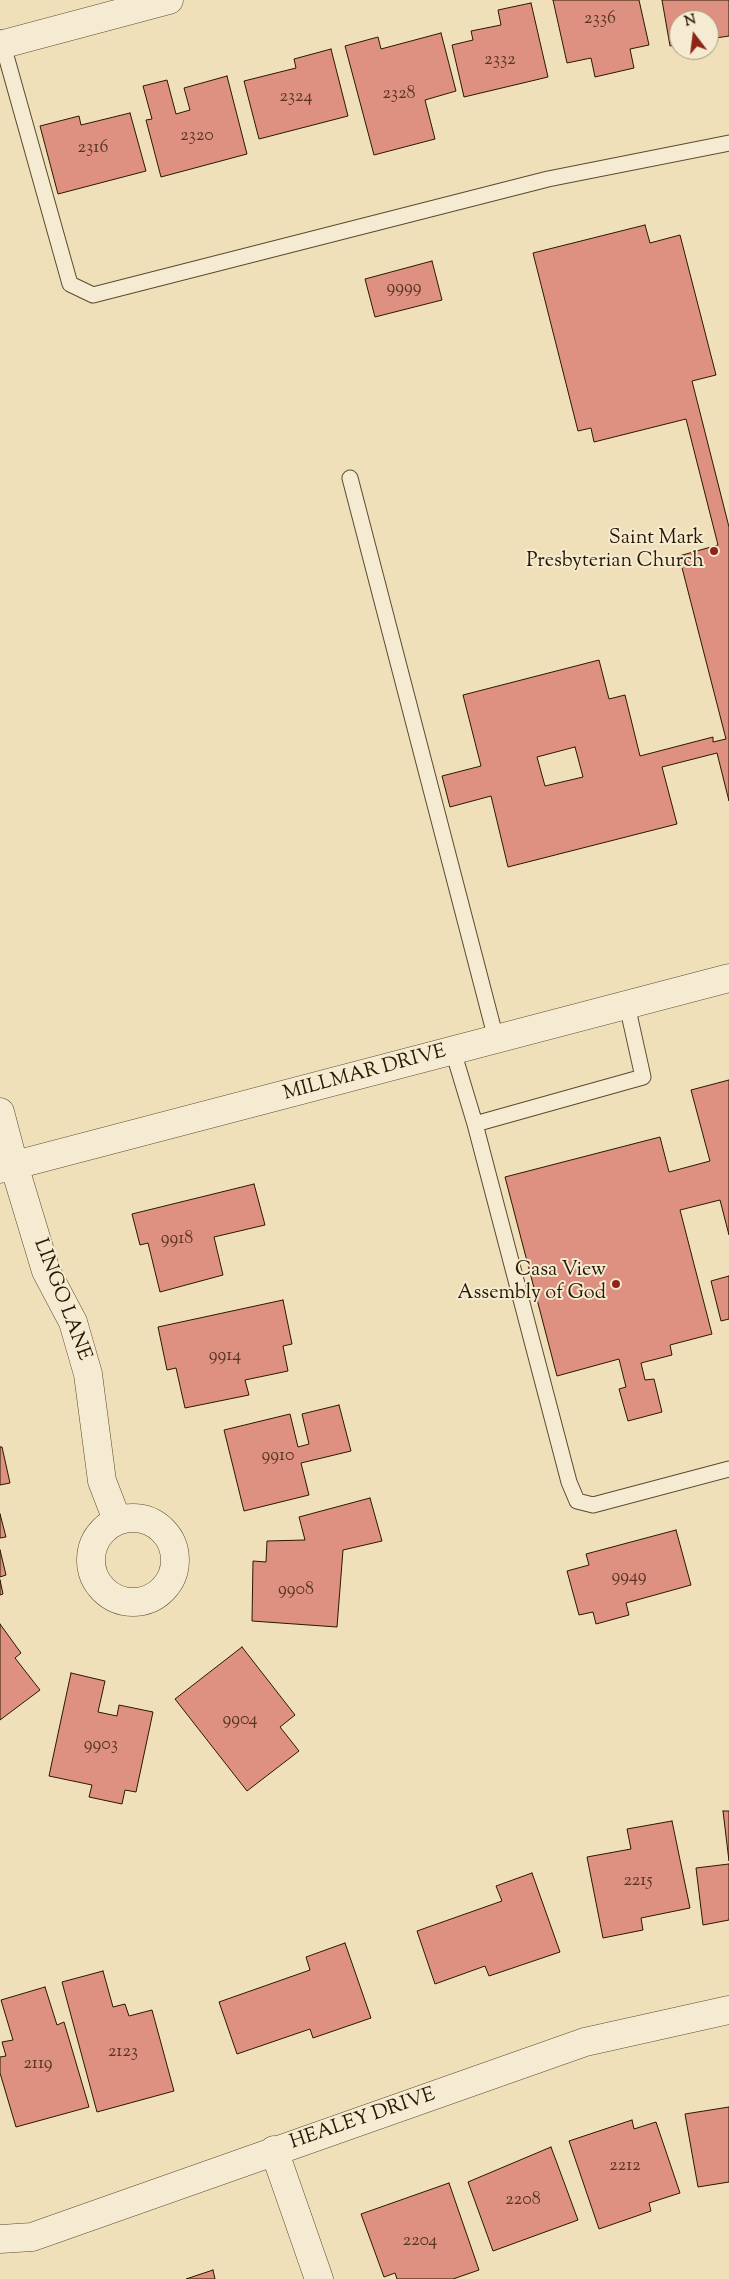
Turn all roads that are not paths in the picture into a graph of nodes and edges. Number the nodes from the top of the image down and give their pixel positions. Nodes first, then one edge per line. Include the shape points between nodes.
1 (169, 0) edge
2 (1, 41) edge
3 (729, 143) edge
4 (350, 478) dead end
5 (729, 978) edge
6 (627, 1005) junction
7 (496, 1039) junction
8 (453, 1051) junction
9 (0, 1112) edge
10 (475, 1124) junction
11 (7, 1167) edge
12 (729, 1470) edge
13 (117, 1520) dead end
14 (729, 2010) edge
15 (274, 2150) junction
16 (0, 2239) edge
17 (319, 2279) edge

1 - 2 street
2 - 3 lane via 70,284 93,295 548,179
4 - 7 lane
5 - 6 street, MILLMAR DRIVE
6 - 7 street, MILLMAR DRIVE
6 - 10 lane via 643,1077
7 - 8 street, MILLMAR DRIVE
8 - 10 lane
8 - 11 street, MILLMAR DRIVE
9 - 11 street, LINGO LANE
10 - 12 lane via 569,1482 577,1500 593,1505
11 - 13 street, LINGO LANE via 46,1271 73,1322 88,1374 102,1481
14 - 15 street, HEALEY DRIVE via 586,2042
15 - 16 street, HEALEY DRIVE via 32,2237
15 - 17 street

